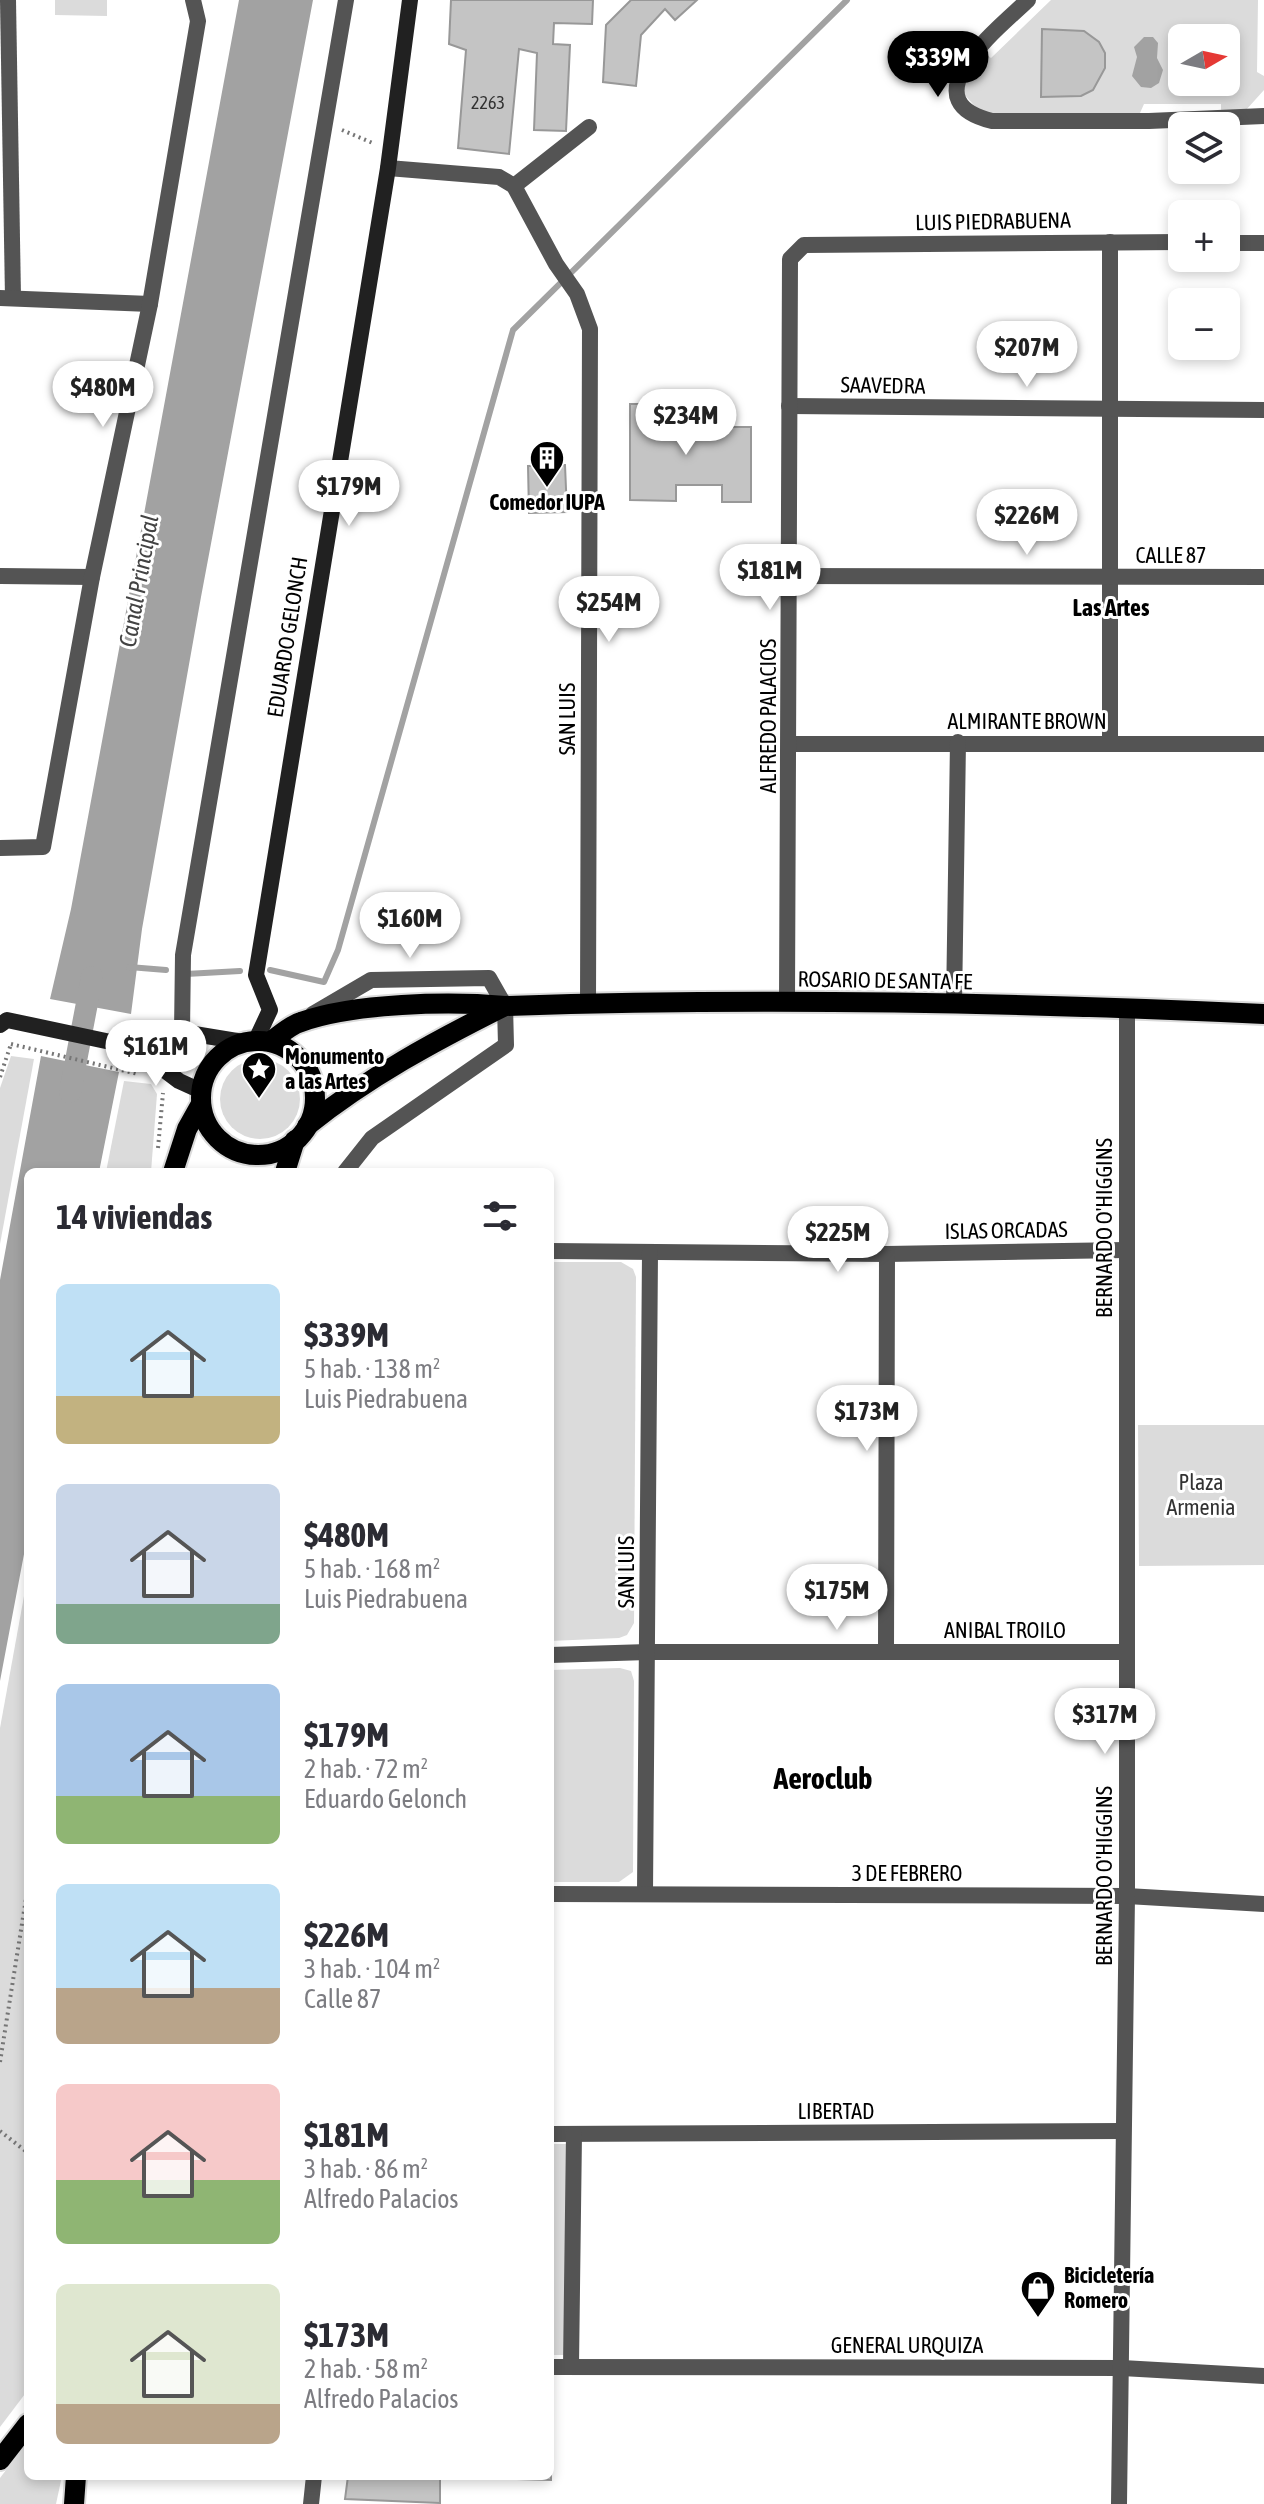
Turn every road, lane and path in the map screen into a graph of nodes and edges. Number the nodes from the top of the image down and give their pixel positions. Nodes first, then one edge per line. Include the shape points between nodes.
1 (8, 0) edge
2 (193, 0) edge
3 (346, 0) edge
4 (410, 0) edge
5 (1028, 0) edge
6 (1264, 116) edge
7 (325, 123) junction
8 (589, 127) dead end
9 (391, 150) junction
10 (388, 168) junction
11 (514, 186) junction
12 (1110, 242) junction
13 (1168, 242) edge
14 (1240, 243) edge
15 (1264, 243) edge
16 (804, 245) joint
17 (6, 298) edge
18 (150, 304) junction
19 (789, 406) junction
20 (1109, 410) junction
21 (1264, 410) edge
22 (0, 576) edge
23 (789, 576) junction
24 (92, 577) junction
25 (1264, 577) edge
26 (1109, 578) junction
27 (958, 742) junction
28 (1110, 743) junction
29 (790, 744) junction
30 (1264, 744) edge
31 (0, 848) edge
32 (787, 1002) junction
33 (588, 1003) junction
34 (954, 1005) junction
35 (505, 1006) junction
36 (1127, 1007) junction
37 (1264, 1014) edge
38 (6, 1019) edge
39 (299, 1022) junction
40 (182, 1032) junction
41 (256, 1041) junction
42 (11, 1044) junction
43 (134, 1047) junction
44 (146, 1076) dead end
45 (0, 1077) edge
46 (154, 1084) dead end
47 (201, 1098) junction
48 (301, 1134) junction
49 (157, 1158) dead end
50 (174, 1168) edge
51 (287, 1168) edge
52 (348, 1168) edge
53 (1126, 1250) junction
54 (554, 1251) edge
55 (650, 1252) junction
56 (887, 1254) junction
57 (648, 1652) junction
58 (886, 1652) junction
59 (1124, 1652) junction
60 (554, 1655) edge
61 (645, 1893) junction
62 (554, 1894) edge
63 (1127, 1896) junction
64 (1264, 1904) edge
65 (24, 1911) edge
66 (0, 2062) edge
67 (0, 2131) edge
68 (1123, 2131) junction
69 (554, 2134) edge
70 (574, 2134) junction
71 (24, 2150) edge
72 (571, 2366) junction
73 (554, 2367) edge
74 (1122, 2368) junction
75 (1264, 2376) edge
76 (24, 2429) edge
77 (0, 2460) edge
78 (76, 2480) edge
79 (314, 2480) edge
80 (74, 2504) edge
81 (311, 2504) edge
82 (1119, 2504) edge

1 - 17 street
2 - 18 street via 198,21
3 - 7 street
4 - 9 street, EDUARDO GELONCH
5 - 6 street via 961,68 959,101 979,118 1149,121
7 - 9 path
7 - 40 street via 183,955
8 - 11 street
9 - 10 street, EDUARDO GELONCH
10 - 11 street via 499,177
10 - 41 street, EDUARDO GELONCH via 256,975 270,1010
11 - 33 street, SAN LUIS via 577,294 590,329
12 - 13 street, LUIS PIEDRABUENA
12 - 16 street, LUIS PIEDRABUENA
12 - 20 street
14 - 15 street
16 - 19 street, ALFREDO PALACIOS via 790,259
17 - 18 street
18 - 24 street
19 - 20 street, SAAVEDRA
19 - 23 street, ALFREDO PALACIOS
20 - 21 street, SAAVEDRA
20 - 26 street
22 - 24 street
23 - 26 street, CALLE 87
23 - 29 street, ALFREDO PALACIOS
24 - 31 street via 43,847
25 - 26 street, CALLE 87
26 - 28 street
27 - 28 street, ALMIRANTE BROWN
27 - 29 street, ALMIRANTE BROWN
27 - 34 street
28 - 30 street, ALMIRANTE BROWN
29 - 32 street, ALFREDO PALACIOS
32 - 33 main road, ROSARIO DE SANTA FE
32 - 34 main road, ROSARIO DE SANTA FE
33 - 35 main road, ROSARIO DE SANTA FE
34 - 36 main road, ROSARIO DE SANTA FE
35 - 39 main road, ROSARIO DE SANTA FE via 470,1003 345,1011
35 - 39 street via 489,978 371,980
35 - 48 main road, ROSARIO DE SANTA FE via 407,1056 339,1100
35 - 52 street via 506,1045 372,1138
36 - 37 main road, ROSARIO DE SANTA FE
36 - 53 street, BERNARDO O'HIGGINS
38 - 42 path
38 - 43 street
39 - 41 main road, ROSARIO DE SANTA FE
40 - 41 street
40 - 43 street
41 - 47 main road via 231,1047 210,1066
41 - 48 main road via 294,1053 310,1075 315,1101
42 - 44 path
42 - 45 path
43 - 47 street
46 - 49 path via 163,1092
47 - 48 main road via 209,1128 237,1151 274,1152
47 - 50 main road
48 - 51 main road
53 - 56 street, ISLAS ORCADAS
53 - 59 street, BERNARDO O'HIGGINS
54 - 55 street, ISLAS ORCADAS
55 - 56 street, ISLAS ORCADAS
55 - 57 street, SAN LUIS
56 - 58 street
57 - 58 street, ANIBAL TROILO
57 - 60 street, ANIBAL TROILO
57 - 61 street, SAN LUIS
58 - 59 street, ANIBAL TROILO
59 - 63 street, BERNARDO O'HIGGINS
61 - 62 street, 3 DE FEBRERO
61 - 63 street, 3 DE FEBRERO
63 - 64 street, 3 DE FEBRERO
63 - 68 street, BERNARDO O'HIGGINS
65 - 66 path
67 - 71 path
68 - 70 street, LIBERTAD
68 - 74 street, BERNARDO O'HIGGINS
69 - 70 street, LIBERTAD
70 - 72 street
72 - 73 street, GENERAL URQUIZA
72 - 74 street, GENERAL URQUIZA
74 - 75 street, GENERAL URQUIZA
74 - 82 street, BERNARDO O'HIGGINS
76 - 77 main road
78 - 80 main road
79 - 81 street

